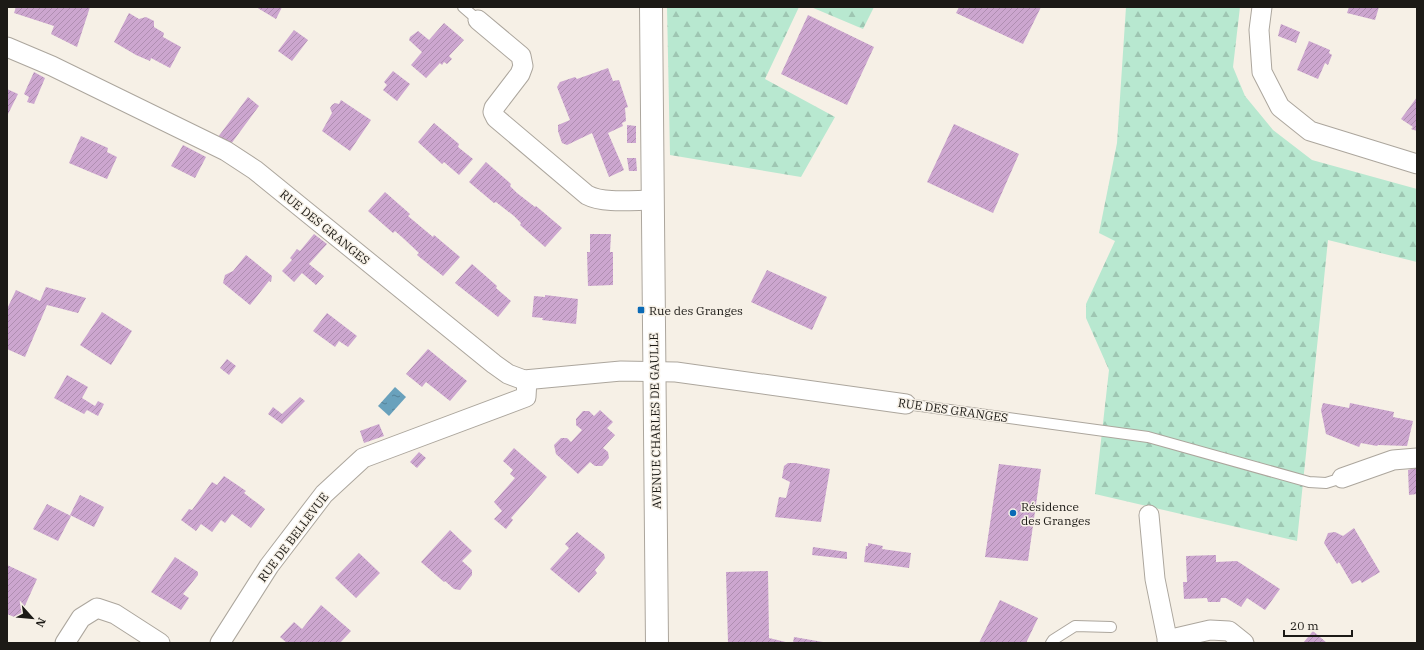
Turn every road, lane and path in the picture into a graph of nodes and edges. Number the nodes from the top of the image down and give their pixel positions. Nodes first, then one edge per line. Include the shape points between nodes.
1 (463, 7) edge
2 (651, 7) edge
3 (1262, 7) edge
4 (478, 20) joint
5 (7, 47) edge
6 (1417, 164) edge
7 (653, 200) junction
8 (654, 371) junction
9 (527, 380) junction
10 (906, 404) joint
11 (1417, 458) edge
12 (1342, 478) joint
13 (1149, 515) dead end
14 (1111, 627) dead end
15 (1167, 642) edge
16 (66, 643) edge
17 (160, 643) edge
18 (220, 643) edge
19 (657, 643) edge
20 (1051, 643) edge
21 (1244, 643) edge

1 - 4 lane
2 - 7 main road, AVENUE CHARLES DE GAULLE
3 - 6 street via 1259,30 1262,72 1280,107 1310,131
4 - 7 street via 521,56 523,66 520,74 494,108 496,118 594,199
5 - 9 street, RUE DES GRANGES via 52,66 226,151 255,170 494,364 517,378
7 - 8 main road, AVENUE CHARLES DE GAULLE
8 - 9 street, RUE DES GRANGES via 621,371
8 - 10 street, RUE DES GRANGES
8 - 19 main road, AVENUE CHARLES DE GAULLE
9 - 18 street, RUE DE BELLEVUE via 526,396 363,458 324,494 269,566
10 - 12 lane, RUE DES GRANGES via 1148,436 1308,482 1326,483
11 - 12 street, RUE DES GRANGES via 1393,460
13 - 15 street via 1155,579
14 - 20 lane via 1074,626
15 - 21 street via 1210,630 1229,631
16 - 17 street via 81,618 97,608 115,614

